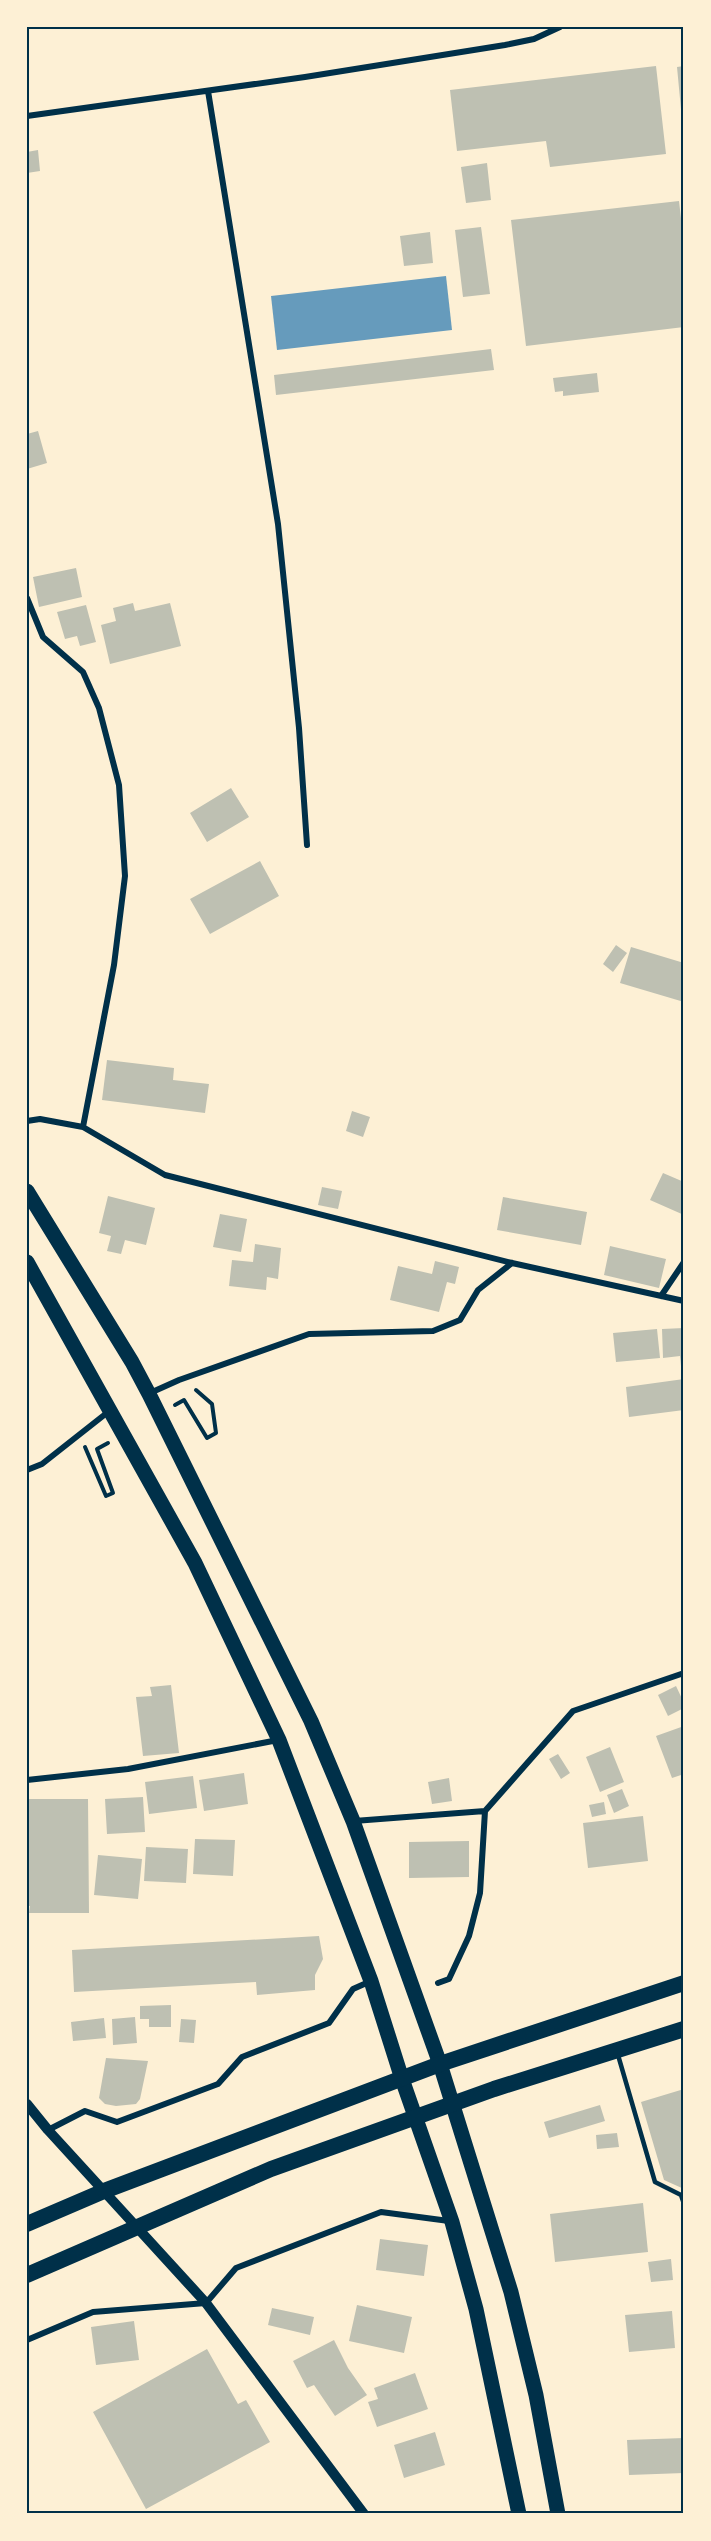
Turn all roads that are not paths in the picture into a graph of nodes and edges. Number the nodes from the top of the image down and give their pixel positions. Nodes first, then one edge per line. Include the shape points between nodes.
1 (560, 27) edge
2 (208, 91) junction
3 (27, 116) edge
4 (27, 598) edge
5 (307, 845) dead end
6 (27, 1121) edge
7 (83, 1127) junction
8 (27, 1191) edge
9 (27, 1262) edge
10 (684, 1262) edge
11 (512, 1263) junction
12 (661, 1296) junction
13 (684, 1301) edge
14 (149, 1394) junction
15 (111, 1410) junction
16 (27, 1470) edge
17 (684, 1673) edge
18 (279, 1740) junction
19 (27, 1780) edge
20 (485, 1811) junction
21 (353, 1821) junction
22 (371, 1981) junction
23 (438, 1983) dead end
24 (684, 1983) edge
25 (684, 2029) edge
26 (616, 2050) junction
27 (441, 2064) junction
28 (402, 2079) junction
29 (453, 2103) junction
30 (27, 2104) edge
31 (416, 2116) junction
32 (48, 2130) junction
33 (104, 2191) junction
34 (684, 2204) edge
35 (452, 2222) junction
36 (27, 2224) edge
37 (137, 2227) junction
38 (27, 2275) edge
39 (206, 2303) junction
40 (27, 2340) edge
41 (364, 2514) edge
42 (519, 2514) edge
43 (558, 2514) edge

1 - 2 street via 534,39 505,45
2 - 3 street
2 - 5 street via 278,524
4 - 7 street via 43,636 83,672 99,708 119,785 125,876 114,965
6 - 7 street via 39,1119
7 - 11 street via 165,1175
8 - 14 main road
9 - 15 main road
10 - 12 street
11 - 12 street
11 - 14 street via 478,1290 460,1320 433,1331 309,1334
12 - 13 street
14 - 21 main road via 311,1721
15 - 16 street via 42,1464
15 - 18 main road via 195,1563
17 - 20 street via 573,1711
18 - 19 street via 128,1769
18 - 22 main road
20 - 21 street
20 - 23 street via 480,1893 469,1936 449,1979
21 - 27 main road
22 - 28 main road
22 - 32 street via 353,1989 329,2023 242,2057 218,2084 117,2122 84,2111
24 - 27 highway
25 - 26 highway
26 - 29 highway
26 - 34 lane via 655,2182 681,2195
27 - 28 highway
27 - 29 main road
28 - 31 main road
28 - 33 highway
29 - 31 highway
29 - 43 main road via 511,2292 536,2395
30 - 32 street
31 - 35 main road
31 - 37 highway via 271,2169
32 - 33 street
33 - 36 highway
33 - 37 street
35 - 39 street via 381,2212 236,2268
35 - 42 main road via 476,2309
37 - 38 highway
37 - 39 street
39 - 40 street via 93,2312
39 - 41 street

